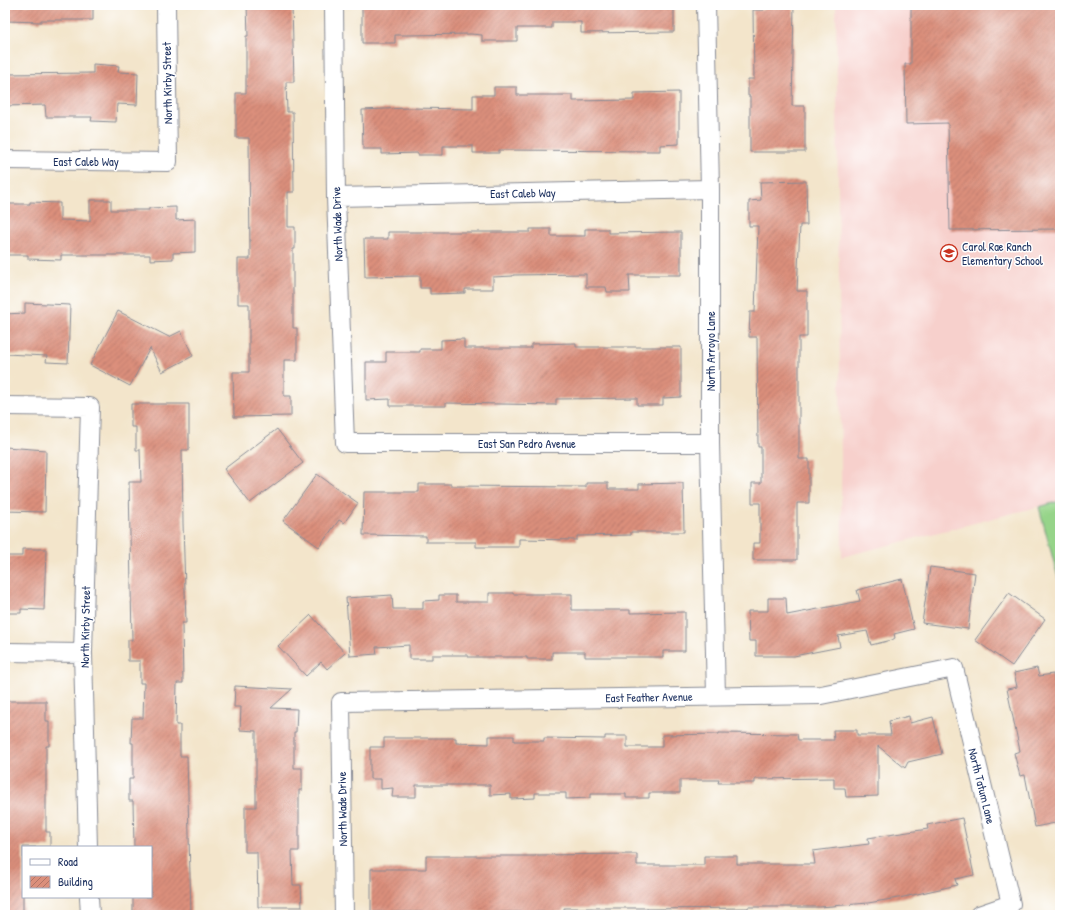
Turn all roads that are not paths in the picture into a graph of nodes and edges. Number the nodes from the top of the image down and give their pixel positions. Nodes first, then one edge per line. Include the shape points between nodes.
1 (166, 5) edge
2 (334, 5) edge
3 (706, 5) edge
4 (5, 160) edge
5 (168, 162) joint
6 (710, 189) junction
7 (336, 197) junction
8 (5, 406) edge
9 (345, 443) joint
10 (710, 444) junction
11 (5, 652) edge
12 (84, 653) junction
13 (954, 668) joint
14 (716, 696) junction
15 (341, 702) joint
16 (88, 846) edge
17 (89, 898) edge
18 (90, 915) edge
19 (344, 915) edge
20 (979, 915) edge

1 - 5 street, North Kirby Street
2 - 7 street, North Wade Drive
3 - 6 street, North Arroyo Lane
4 - 5 street, East Caleb Way
6 - 7 street, East Caleb Way
6 - 10 street, North Arroyo Lane
7 - 9 street, North Wade Drive
8 - 12 street, North Kirby Street via 90,407
9 - 10 street, East San Pedro Avenue
10 - 14 street, North Arroyo Lane
11 - 12 street
12 - 16 street, North Kirby Street
13 - 14 street, East Feather Avenue via 821,695
13 - 20 street, North Tatum Lane via 1011,904
14 - 15 street, East Feather Avenue
15 - 19 street, North Wade Drive
17 - 18 street

